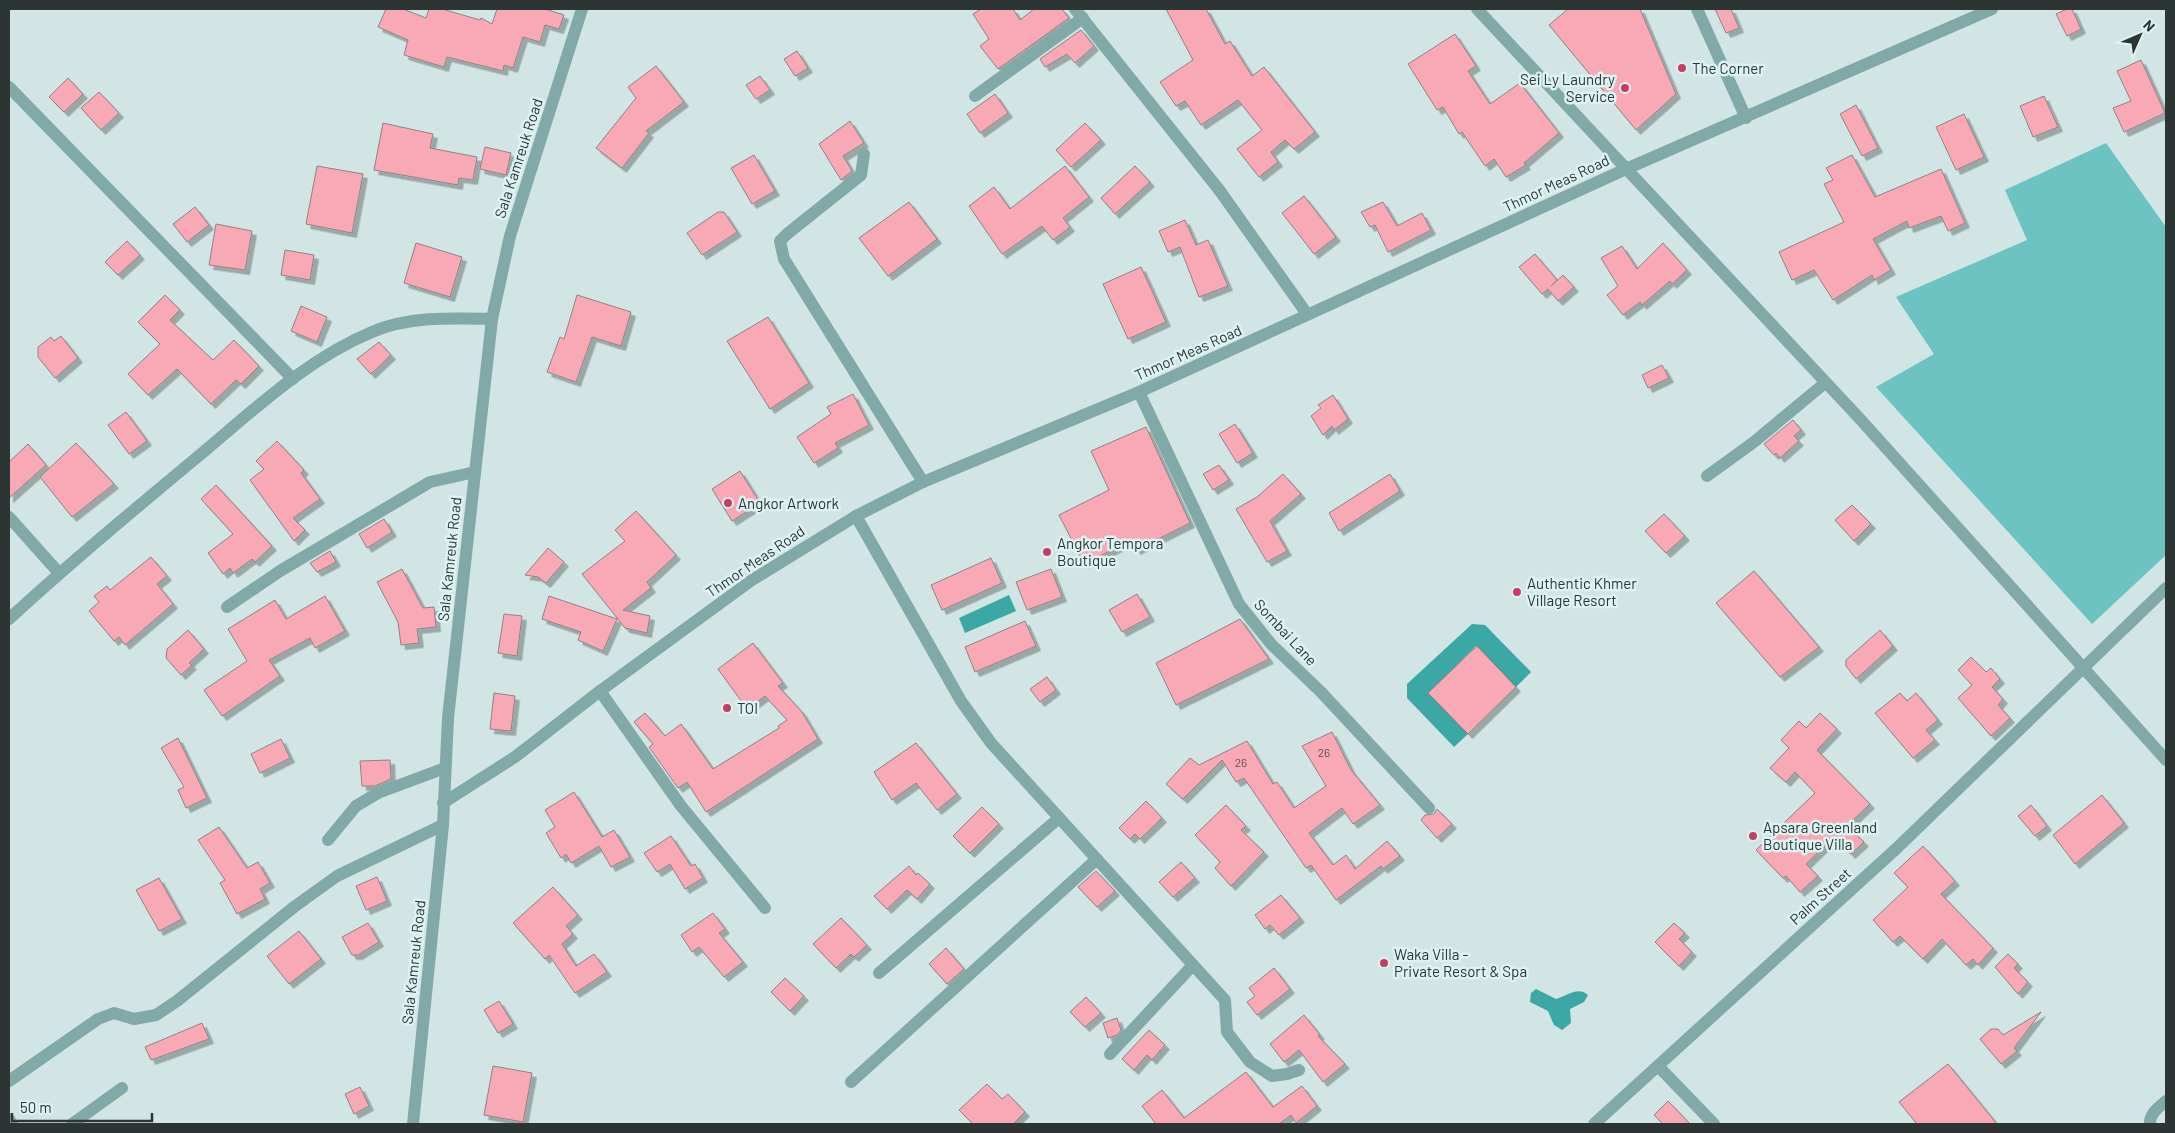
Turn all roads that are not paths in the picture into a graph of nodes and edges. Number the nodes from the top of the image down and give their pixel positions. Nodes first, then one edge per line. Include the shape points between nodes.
1 (1477, 9) edge
2 (1697, 9) edge
3 (1992, 9) edge
4 (579, 10) edge
5 (1079, 13) edge
6 (9, 87) edge
7 (975, 96) dead end
8 (1746, 118) junction
9 (864, 154) dead end
10 (1626, 169) junction
11 (1307, 314) junction
12 (492, 319) junction
13 (293, 378) junction
14 (1826, 383) junction
15 (1139, 392) junction
16 (475, 472) junction
17 (1707, 476) dead end
18 (923, 482) junction
19 (856, 516) junction
20 (9, 517) edge
21 (59, 574) junction
22 (2166, 588) edge
23 (227, 607) dead end
24 (9, 619) edge
25 (2084, 667) junction
26 (600, 691) junction
27 (2166, 760) edge
28 (445, 768) junction
29 (443, 802) junction
30 (1429, 808) dead end
31 (1059, 818) junction
32 (443, 825) junction
33 (328, 840) dead end
34 (1097, 859) junction
35 (765, 908) dead end
36 (1193, 965) junction
37 (879, 973) dead end
38 (1110, 1054) dead end
39 (1658, 1066) junction
40 (1299, 1070) dead end
41 (9, 1080) edge
42 (850, 1082) dead end
43 (122, 1088) dead end
44 (2166, 1101) edge
45 (9, 1119) edge
46 (12, 1124) edge
47 (72, 1124) edge
48 (413, 1124) edge
49 (1594, 1124) edge
50 (1714, 1124) edge
51 (2150, 1124) edge

1 - 10 street
2 - 8 street
3 - 8 street, Thmor Meas Road
4 - 12 street, Sala Kamreuk Road via 510,236
5 - 7 street
5 - 11 street via 1220,192
6 - 13 street
8 - 10 street, Thmor Meas Road
9 - 18 street via 861,175 787,234 780,241 780,249
10 - 11 street, Thmor Meas Road
10 - 14 street
11 - 15 street, Thmor Meas Road
12 - 13 street via 446,318 374,331 343,346
12 - 16 street, Sala Kamreuk Road
13 - 21 street
14 - 17 street
14 - 25 street
15 - 18 street, Thmor Meas Road
15 - 30 street, Sombai Lane via 1239,604 1271,644 1321,692
16 - 23 street via 430,482 280,571
16 - 28 street, Sala Kamreuk Road
18 - 19 street, Thmor Meas Road
19 - 26 street, Thmor Meas Road via 752,580
19 - 31 street via 969,714
20 - 21 street
21 - 24 street
22 - 25 street, Palm Street
25 - 27 street
25 - 39 street, Palm Street via 1897,848
26 - 29 street, Thmor Meas Road via 515,758
26 - 35 street via 681,806
28 - 29 street, Sala Kamreuk Road
28 - 33 street via 378,793 356,806
29 - 32 street, Sala Kamreuk Road
31 - 34 street
31 - 37 street
32 - 41 street via 337,876 156,1015 134,1019 114,1013 98,1019
32 - 48 street, Sala Kamreuk Road
34 - 36 street
34 - 42 street
36 - 38 street
36 - 40 street via 1225,1000 1227,1032 1250,1062 1272,1076
39 - 49 street, Palm Street
39 - 50 street
43 - 47 street
44 - 51 street via 2155,1111
45 - 46 street

